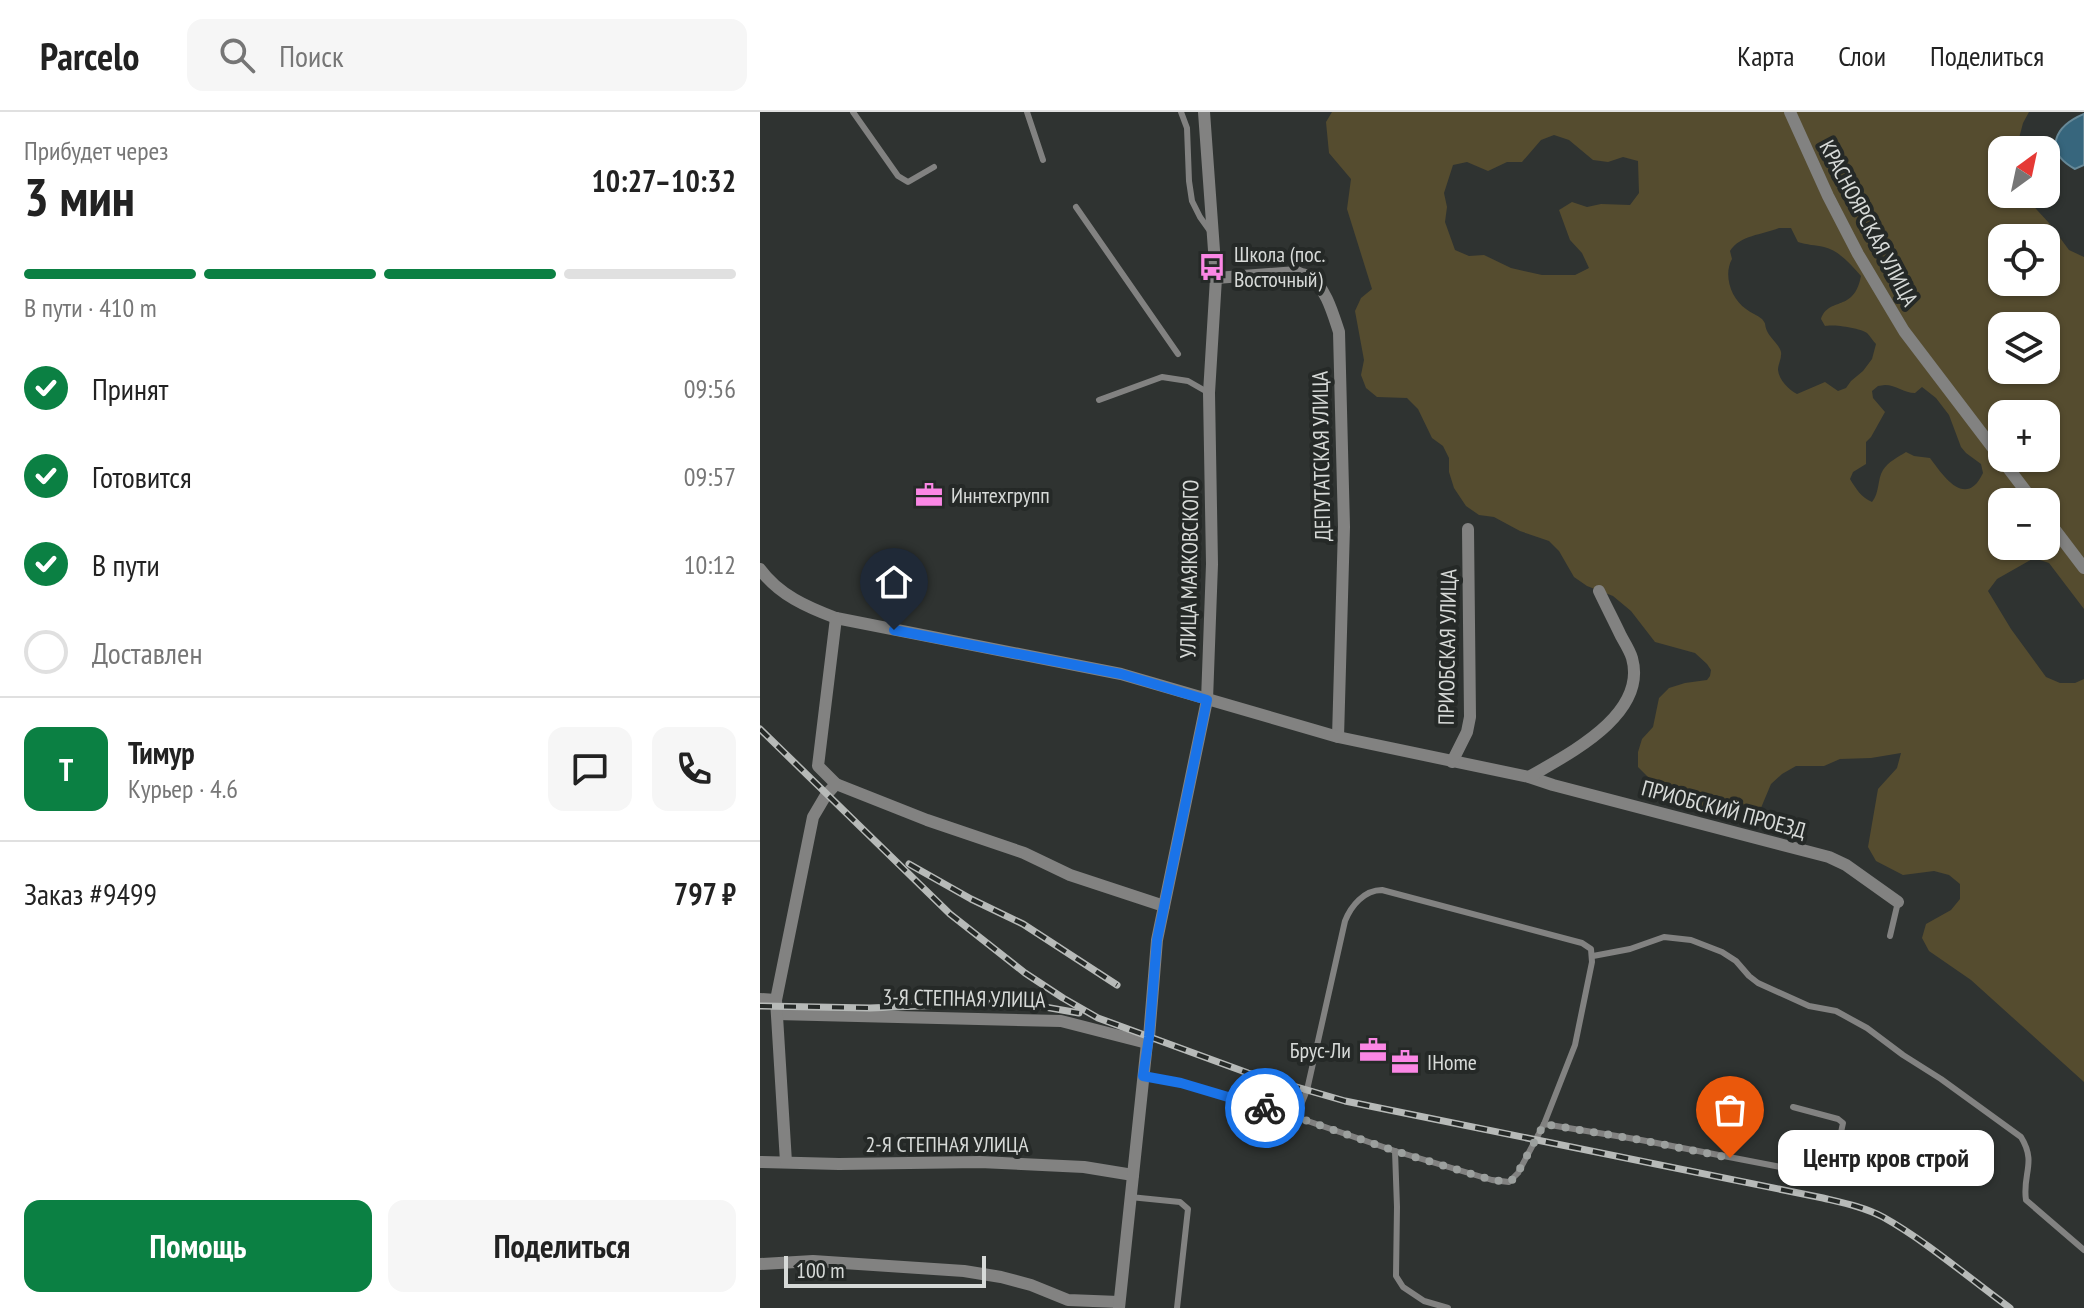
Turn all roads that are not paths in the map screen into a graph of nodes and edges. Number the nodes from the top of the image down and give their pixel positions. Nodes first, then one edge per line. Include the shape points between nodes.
1 (853, 112) edge
2 (1181, 112) edge
3 (1204, 112) edge
4 (1790, 112) edge
5 (1031, 113) edge
6 (1043, 160) dead end
7 (934, 167) dead end
8 (1076, 207) dead end
9 (1212, 234) junction
10 (1216, 278) junction
11 (1178, 354) dead end
12 (1209, 393) junction
13 (1099, 400) dead end
14 (2023, 488) edge
15 (1468, 529) dead end
16 (2060, 536) edge
17 (2084, 568) edge
18 (760, 569) edge
19 (1599, 591) dead end
20 (836, 618) junction
21 (1207, 700) junction
22 (1338, 737) junction
23 (1452, 762) junction
24 (1529, 777) junction
25 (836, 784) junction
26 (1898, 902) joint
27 (1164, 906) junction
28 (1890, 936) dead end
29 (1593, 956) junction
30 (760, 999) edge
31 (776, 1000) junction
32 (777, 1014) junction
33 (1147, 1043) junction
34 (1143, 1076) junction
35 (1793, 1107) dead end
36 (1296, 1117) junction
37 (1544, 1124) junction
38 (1395, 1151) junction
39 (760, 1162) edge
40 (786, 1162) junction
41 (1133, 1175) junction
42 (1130, 1197) junction
43 (2084, 1250) edge
44 (760, 1264) edge
45 (1119, 1305) edge
46 (1177, 1308) edge
47 (1448, 1308) edge

1 - 7 lane via 898,176 908,182
2 - 9 lane via 1192,201
3 - 9 street, УЛИЦА МАЯКОВСКОГО
4 - 14 street, КРАСНОЯРСКАЯ УЛИЦА via 1846,231 1904,331
5 - 6 lane
8 - 11 lane
9 - 10 street, УЛИЦА МАЯКОВСКОГО
10 - 12 street, УЛИЦА МАЯКОВСКОГО
10 - 22 street, ДЕПУТАТСКАЯ УЛИЦА via 1297,272 1309,276 1339,332 1344,527
12 - 13 lane via 1188,381 1162,377
12 - 21 street, УЛИЦА МАЯКОВСКОГО via 1212,564
15 - 23 street, ПРИОБСКАЯ УЛИЦА via 1470,717
16 - 17 street
18 - 20 street, ПРИОБСКИЙ ПРОЕЗД via 796,602
19 - 24 street via 1632,658 1631,694 1604,729
20 - 21 street, ПРИОБСКИЙ ПРОЕЗД via 1121,674
20 - 25 street via 818,766
21 - 22 street, ПРИОБСКИЙ ПРОЕЗД
21 - 27 street, УЛИЦА МАЯКОВСКОГО
22 - 23 street, ПРИОБСКИЙ ПРОЕЗД
23 - 24 street, ПРИОБСКИЙ ПРОЕЗД
24 - 26 street, ПРИОБСКИЙ ПРОЕЗД via 1829,857
25 - 27 street
25 - 31 street via 813,817
26 - 28 lane
27 - 33 street, УЛИЦА МАЯКОВСКОГО
29 - 36 lane via 1582,943 1374,890 1354,905 1345,921 1311,1074
29 - 37 lane via 1575,1045
29 - 43 lane via 1664,937 1691,940 1722,952 1758,983 1783,996 1836,1011 1867,1028 2021,1137 2030,1165 2026,1200
30 - 31 street
31 - 32 street
32 - 33 street, 3-Я СТЕПНАЯ УЛИЦА via 1061,1021
32 - 40 street
33 - 34 street, УЛИЦА МАЯКОВСКОГО
34 - 36 lane
34 - 41 street, УЛИЦА МАЯКОВСКОГО
35 - 37 lane via 1843,1123 1833,1170 1827,1176
36 - 38 lane
37 - 38 lane via 1509,1182
38 - 47 lane via 1396,1276 1424,1301
39 - 40 street, 2-Я СТЕПНАЯ УЛИЦА
40 - 41 street, 2-Я СТЕПНАЯ УЛИЦА via 980,1162
41 - 42 street, УЛИЦА МАЯКОВСКОГО
42 - 45 street, УЛИЦА МАЯКОВСКОГО
42 - 46 lane via 1180,1202 1188,1209
44 - 45 street via 813,1261 964,1271 1031,1285 1068,1300

